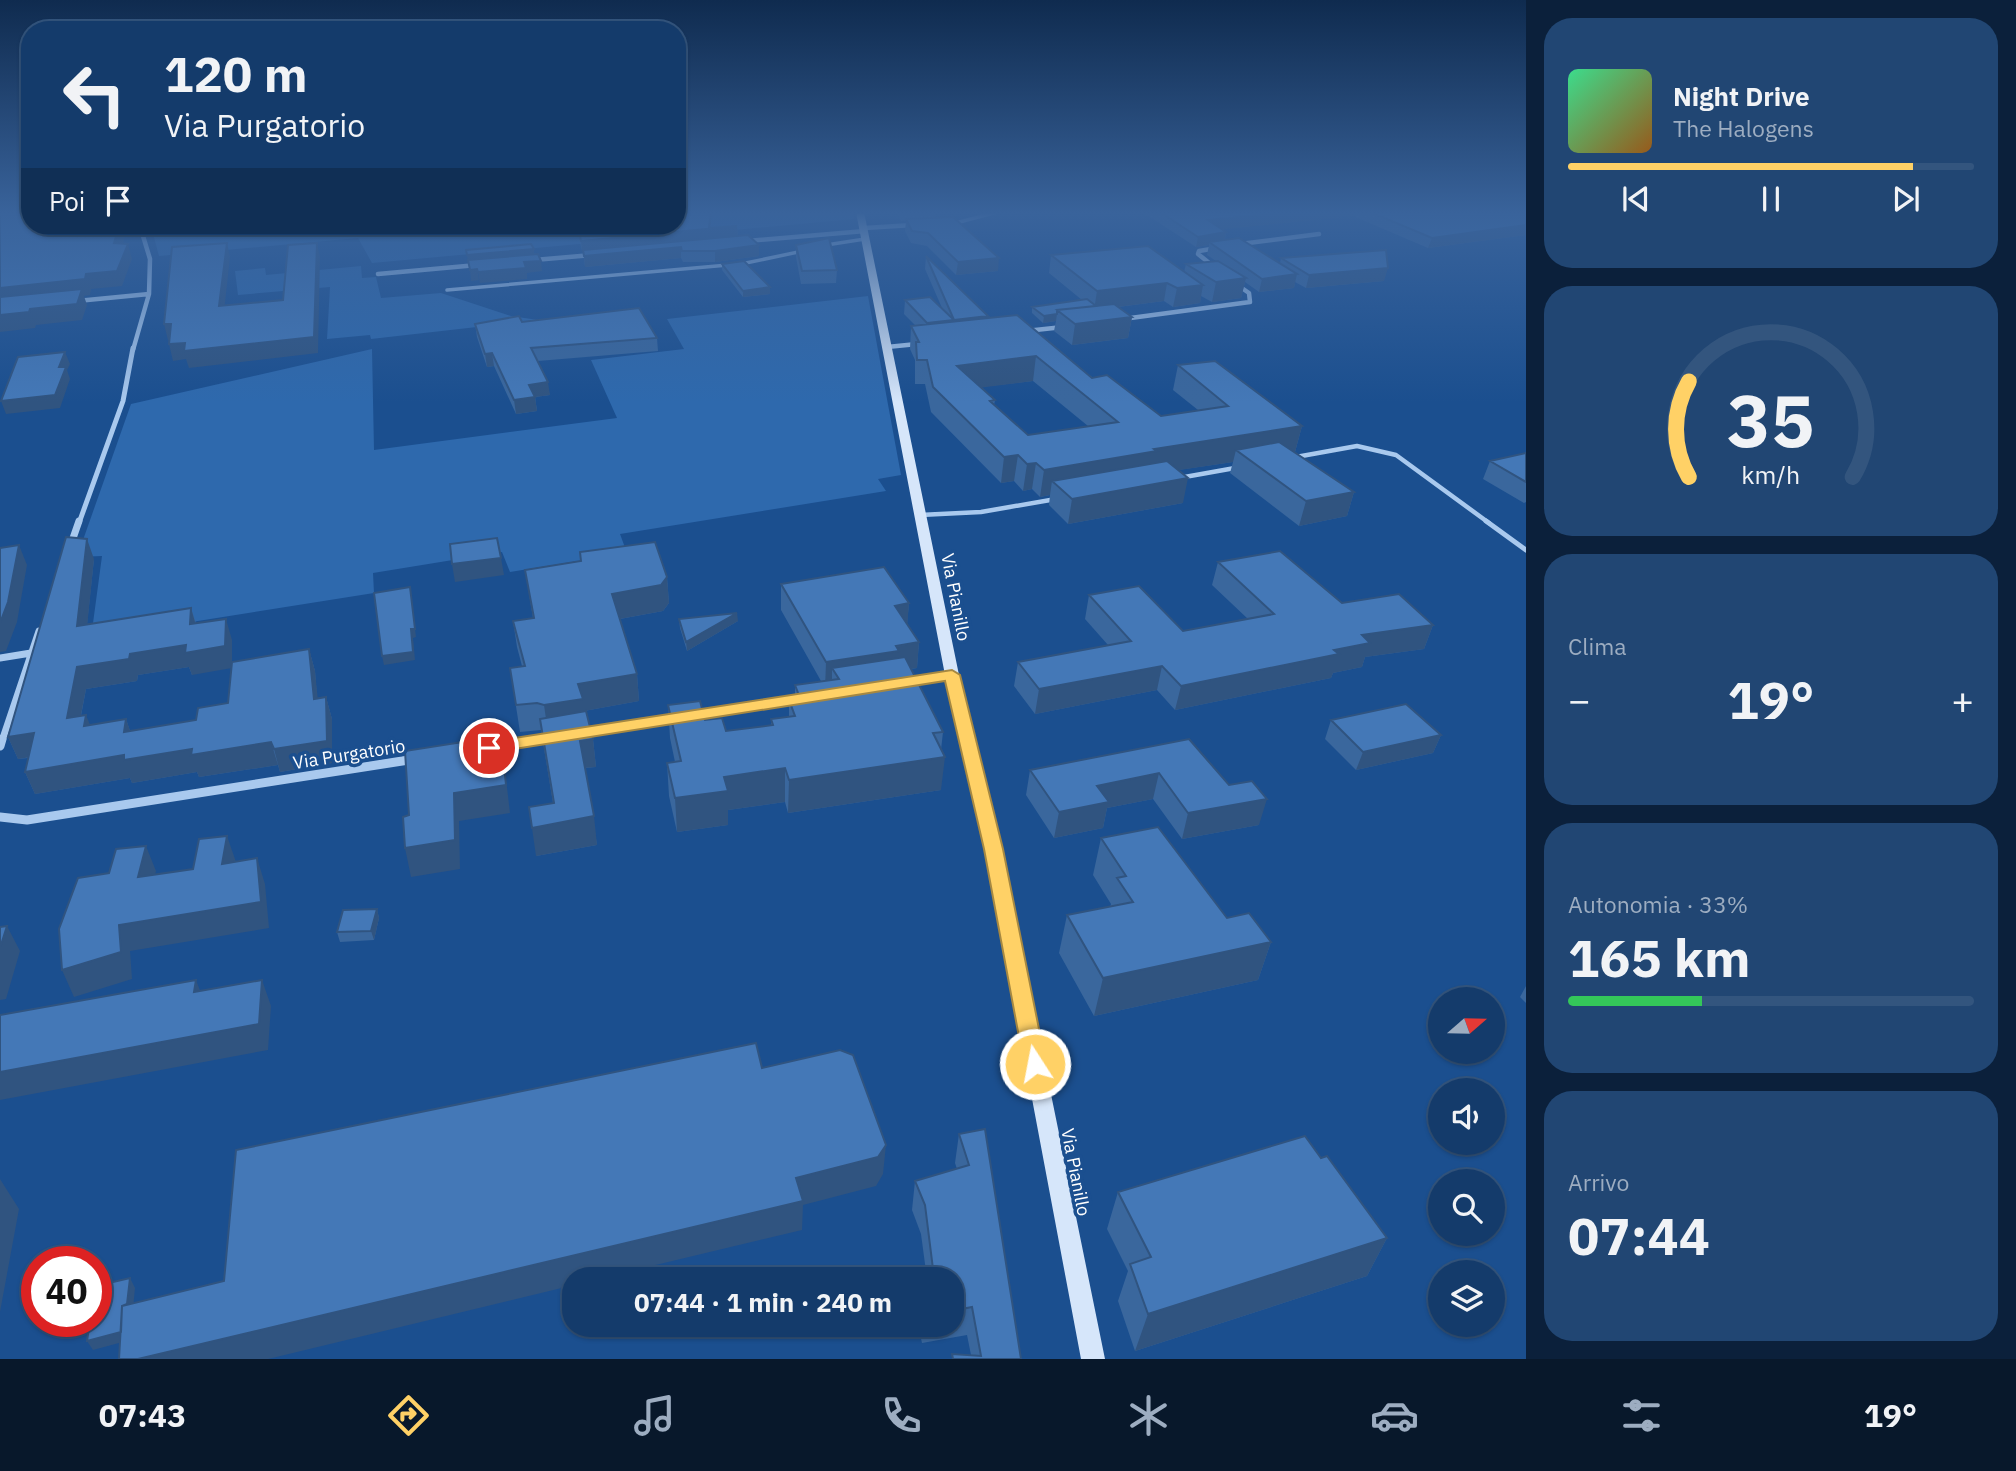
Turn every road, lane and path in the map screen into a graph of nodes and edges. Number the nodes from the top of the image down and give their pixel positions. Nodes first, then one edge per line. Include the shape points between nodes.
1 (149, 275) edge
2 (612, 275) edge
3 (873, 275) edge
4 (1228, 278) edge
5 (447, 290) dead end
6 (149, 294) junction
7 (66, 302) edge
8 (1121, 319) edge
9 (1067, 326) edge
10 (1015, 333) edge
11 (927, 343) edge
12 (887, 347) junction
13 (1282, 460) edge
14 (1241, 467) edge
15 (1173, 479) edge
16 (1063, 498) edge
17 (920, 515) junction
18 (1526, 550) edge
19 (68, 552) edge
20 (41, 628) edge
21 (32, 653) junction
22 (0, 658) edge
23 (952, 675) junction
24 (897, 684) edge
25 (800, 699) edge
26 (579, 734) edge
27 (565, 736) edge
28 (0, 746) edge
29 (482, 749) edge
30 (427, 757) edge
31 (0, 817) edge
32 (1093, 1359) edge

1 - 6 street
2 - 5 lane
3 - 12 street, Via Pianillo
4 - 8 street via 1249,293 1250,302
6 - 7 street
6 - 19 street via 137,328 123,401
9 - 10 street
11 - 12 street
12 - 17 street, Via Pianillo
13 - 18 lane via 1357,446 1396,455
14 - 15 lane
16 - 17 lane via 981,512
17 - 23 street, Via Pianillo
20 - 21 street
21 - 22 street
21 - 28 street
23 - 24 street
23 - 32 street, Via Pianillo via 993,849
25 - 26 street
27 - 29 street
30 - 31 street, Via Purgatorio via 27,821

